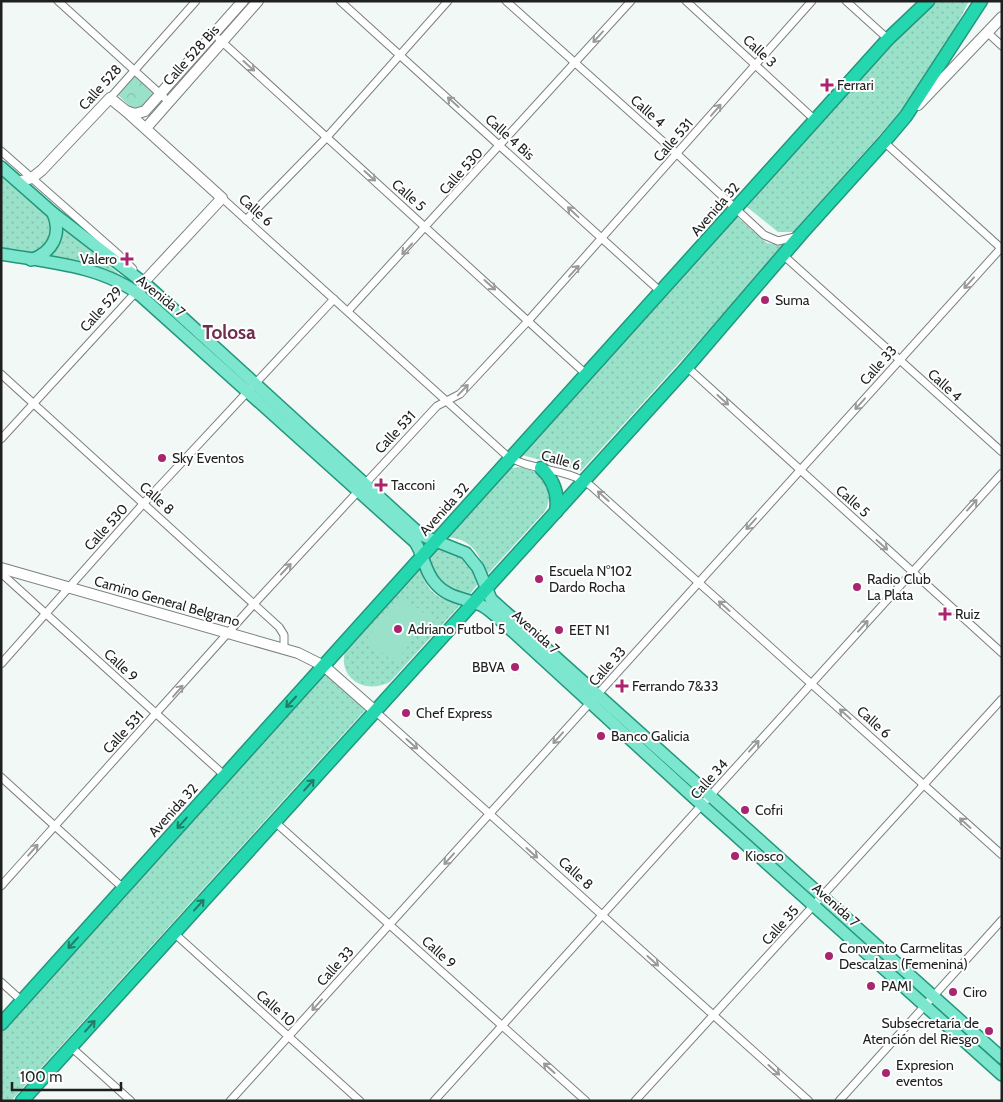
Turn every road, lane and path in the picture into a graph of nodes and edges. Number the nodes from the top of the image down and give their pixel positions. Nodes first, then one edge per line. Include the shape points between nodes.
1 (58, 1) edge
2 (196, 1) edge
3 (243, 1) edge
4 (258, 1) edge
5 (340, 1) edge
6 (448, 1) edge
7 (506, 1) edge
8 (631, 1) edge
9 (686, 1) edge
10 (812, 1) edge
11 (846, 1) edge
12 (923, 1) edge
13 (928, 1) edge
14 (981, 1) edge
15 (910, 16) junction
16 (1002, 17) edge
17 (214, 33) junction
18 (988, 33) junction
19 (888, 39) junction
20 (222, 41) junction
21 (1002, 46) edge
22 (400, 54) junction
23 (574, 63) junction
24 (756, 64) junction
25 (134, 71) junction
26 (159, 94) junction
27 (110, 98) junction
28 (168, 101) junction
29 (126, 111) junction
30 (906, 116) junction
31 (815, 120) junction
32 (146, 128) junction
33 (326, 137) junction
34 (884, 142) junction
35 (501, 145) junction
36 (1, 151) edge
37 (677, 154) junction
38 (1, 167) edge
39 (32, 178) junction
40 (18, 182) junction
41 (222, 198) junction
42 (736, 208) junction
43 (53, 213) junction
44 (246, 220) junction
45 (426, 227) junction
46 (802, 233) junction
47 (602, 239) junction
48 (1001, 248) edge
49 (1, 254) edge
50 (783, 255) junction
51 (31, 260) junction
52 (139, 287) junction
53 (660, 292) junction
54 (334, 299) junction
55 (348, 312) junction
56 (528, 320) junction
57 (899, 360) junction
58 (687, 367) junction
59 (1, 374) edge
60 (587, 375) junction
61 (251, 387) junction
62 (445, 401) junction
63 (34, 403) junction
64 (1, 439) edge
65 (1002, 452) edge
66 (510, 458) junction
67 (541, 468) junction
68 (800, 470) junction
69 (1002, 473) edge
70 (584, 481) junction
71 (362, 487) junction
72 (143, 504) junction
73 (556, 512) junction
74 (434, 542) junction
75 (423, 555) junction
76 (1, 568) edge
77 (912, 572) junction
78 (1, 573) edge
79 (698, 583) junction
80 (68, 587) junction
81 (486, 589) junction
82 (474, 602) junction
83 (253, 604) junction
84 (46, 614) junction
85 (229, 633) junction
86 (284, 648) junction
87 (1002, 653) edge
88 (1, 664) edge
89 (324, 666) junction
90 (811, 684) junction
91 (594, 698) junction
92 (1002, 699) edge
93 (375, 711) junction
94 (156, 715) junction
95 (224, 775) junction
96 (1, 777) edge
97 (923, 785) junction
98 (710, 796) junction
99 (702, 805) junction
100 (490, 814) junction
101 (275, 822) junction
102 (55, 826) junction
103 (1002, 855) edge
104 (1, 886) edge
105 (124, 888) junction
106 (822, 897) junction
107 (814, 906) junction
108 (602, 915) junction
109 (1002, 920) edge
110 (390, 925) junction
111 (174, 933) junction
112 (1, 982) edge
113 (933, 996) junction
114 (22, 1001) junction
115 (925, 1005) junction
116 (714, 1016) junction
117 (1, 1024) edge
118 (502, 1026) junction
119 (289, 1036) junction
120 (71, 1047) junction
121 (1002, 1058) edge
122 (1002, 1075) edge
123 (22, 1101) edge
124 (131, 1101) edge
125 (230, 1101) edge
126 (360, 1101) edge
127 (434, 1101) edge
128 (586, 1101) edge
129 (636, 1101) edge
130 (809, 1101) edge
131 (839, 1101) edge

1 - 25 street
2 - 25 street, Calle 528
3 - 17 street, Calle 528 Bis
4 - 20 street, Calle 528 Bis
5 - 22 street, Calle 4 Bis
6 - 22 street
7 - 23 street, Calle 4
8 -> 23 street, Calle 530
9 - 24 street, Calle 3
10 - 24 street, Calle 531
11 - 19 street
12 - 15 street, Avenida 32
13 - 15 highway, Avenida 32
14 - 30 highway
15 - 19 highway, Avenida 32
16 - 18 street
17 - 20 street, Calle 5
17 - 26 street, Calle 528 Bis
18 - 21 street
18 - 30 street
19 - 31 highway, Avenida 32
20 - 28 street, Calle 528 Bis
20 -> 33 street, Calle 5
22 - 33 street
35 -> 22 street, Calle 4 Bis
23 - 35 street, Calle 530
23 - 37 street, Calle 4
24 - 31 street, Calle 3
37 -> 24 street, Calle 531
25 - 26 street
25 - 27 street, Calle 528
26 - 28 street
26 - 29 street, Calle 528 Bis via 145,111 135,114
27 - 29 street, Calle 6
27 - 39 street, Calle 528
28 - 32 street, Calle 528 Bis
29 - 32 street, Calle 6
30 - 34 highway
31 - 42 highway, Avenida 32
32 - 41 street, Calle 6
33 - 44 street
33 -> 45 street, Calle 5
34 - 46 highway
34 - 48 street
35 - 45 street, Calle 530
47 -> 35 street, Calle 4 Bis
36 - 39 street, Avenida 7
37 - 42 street, Calle 4
37 - 47 street, Calle 531
38 - 40 main road, Avenida 7
39 - 40 street, Calle 528
39 - 52 street, Avenida 7 via 119,255
40 - 43 main road, Avenida 7
41 - 44 street, Calle 6
41 - 52 street, Calle 529
42 - 46 street, Calle 4 via 770,239 783,241
42 - 53 highway, Avenida 32
43 - 51 main road via 57,230 52,246
43 - 52 main road, Avenida 7
44 - 54 street, Calle 6
45 -> 55 street, Calle 530
45 -> 56 street, Calle 5
46 - 50 highway
47 - 53 street, Calle 4 Bis
56 -> 47 street, Calle 531
48 -> 57 street, Calle 33
49 - 51 main road, Avenida 7
50 - 57 street, Calle 4
50 - 58 highway
51 - 52 main road, Avenida 7 via 99,274
52 - 61 main road, Avenida 7
52 - 63 street, Calle 529
53 - 60 highway, Avenida 32
54 - 55 street, Calle 6
54 - 61 street, Calle 530
55 - 62 street, Calle 6
56 - 60 street, Calle 5
62 -> 56 street, Calle 531 via 460,394
57 - 65 street, Calle 4
57 -> 68 street, Calle 33
58 -> 68 street, Calle 5
58 - 70 highway
59 - 63 street, Calle 8
60 - 66 highway, Avenida 32
61 - 71 main road, Avenida 7
61 - 72 street, Calle 530
62 - 66 street, Calle 6
62 - 71 street, Calle 531
63 - 64 street, Calle 529
63 - 72 street, Calle 8
66 - 67 street, Calle 6
66 - 74 highway, Avenida 32
67 - 70 street, Calle 6
67 - 73 highway via 556,489
68 -> 77 street, Calle 5
68 -> 79 street, Calle 33
77 -> 69 street, Calle 34
70 - 73 highway
79 -> 70 street, Calle 6
71 - 74 main road, Avenida 7 via 421,536
71 - 75 main road, Avenida 7 via 415,542
83 -> 71 street, Calle 531
72 - 80 street, Calle 530
72 - 83 street, Calle 8
73 - 81 highway
74 - 75 highway, Avenida 32
74 - 81 main road, Avenida 7 via 466,553 478,568
75 - 82 main road, Avenida 7 via 439,588
75 - 89 highway, Avenida 32
76 - 80 street, Camino General Belgrano
77 - 87 street, Calle 5
90 -> 77 street, Calle 34
78 - 84 street, Calle 9
90 -> 79 street, Calle 6
79 - 91 street, Calle 33
80 - 84 street, Calle 530
80 - 85 street, Camino General Belgrano
81 - 82 highway
81 - 91 main road, Avenida 7 via 491,599
82 - 91 main road, Avenida 7 via 498,617
82 - 93 highway
83 - 85 street, Calle 531
83 - 86 street, Calle 8 via 282,630
84 - 88 street, Calle 530
84 - 94 street, Calle 9
85 - 86 street, Camino General Belgrano
94 -> 85 street, Calle 531
86 - 89 street, Camino General Belgrano
89 - 93 street, Calle 8
89 -> 95 highway, Avenida 32
97 -> 90 street, Calle 6
98 -> 90 street, Calle 34
91 - 98 main road, Avenida 7
91 - 99 main road, Avenida 7
91 -> 100 street, Calle 33
92 - 97 street, Calle 35
93 -> 100 street, Calle 8
101 -> 93 highway
94 - 95 street, Calle 9
94 - 102 street, Calle 531
95 -> 105 highway, Avenida 32
96 - 102 street
103 -> 97 street, Calle 6
97 - 106 street, Calle 35
98 - 99 street, Calle 34
98 - 106 main road, Avenida 7
99 - 107 main road, Avenida 7
99 - 108 street, Calle 34
100 -> 108 street, Calle 8
100 -> 110 street, Calle 33
101 - 110 street, Calle 9
111 -> 101 highway
104 -> 102 street, Calle 531
102 - 105 street
105 -> 114 highway, Avenida 32
106 - 107 street, Calle 35
106 - 113 main road, Avenida 7
107 - 115 main road, Avenida 7
107 - 116 street, Calle 35
108 -> 116 street, Calle 8
108 - 118 street, Calle 34
109 - 113 street
110 - 118 street, Calle 9
110 -> 119 street, Calle 33
111 - 119 street, Calle 10
120 -> 111 highway
112 - 114 street
113 - 115 street
113 - 121 main road, Avenida 7
114 - 117 highway, Avenida 32
115 - 122 main road, Avenida 7
115 - 131 street
116 - 129 street, Calle 35
116 -> 130 street, Calle 8
118 - 127 street, Calle 34
128 -> 118 street, Calle 9
119 - 125 street, Calle 33
119 - 126 street, Calle 10
120 - 123 highway
120 - 124 street

